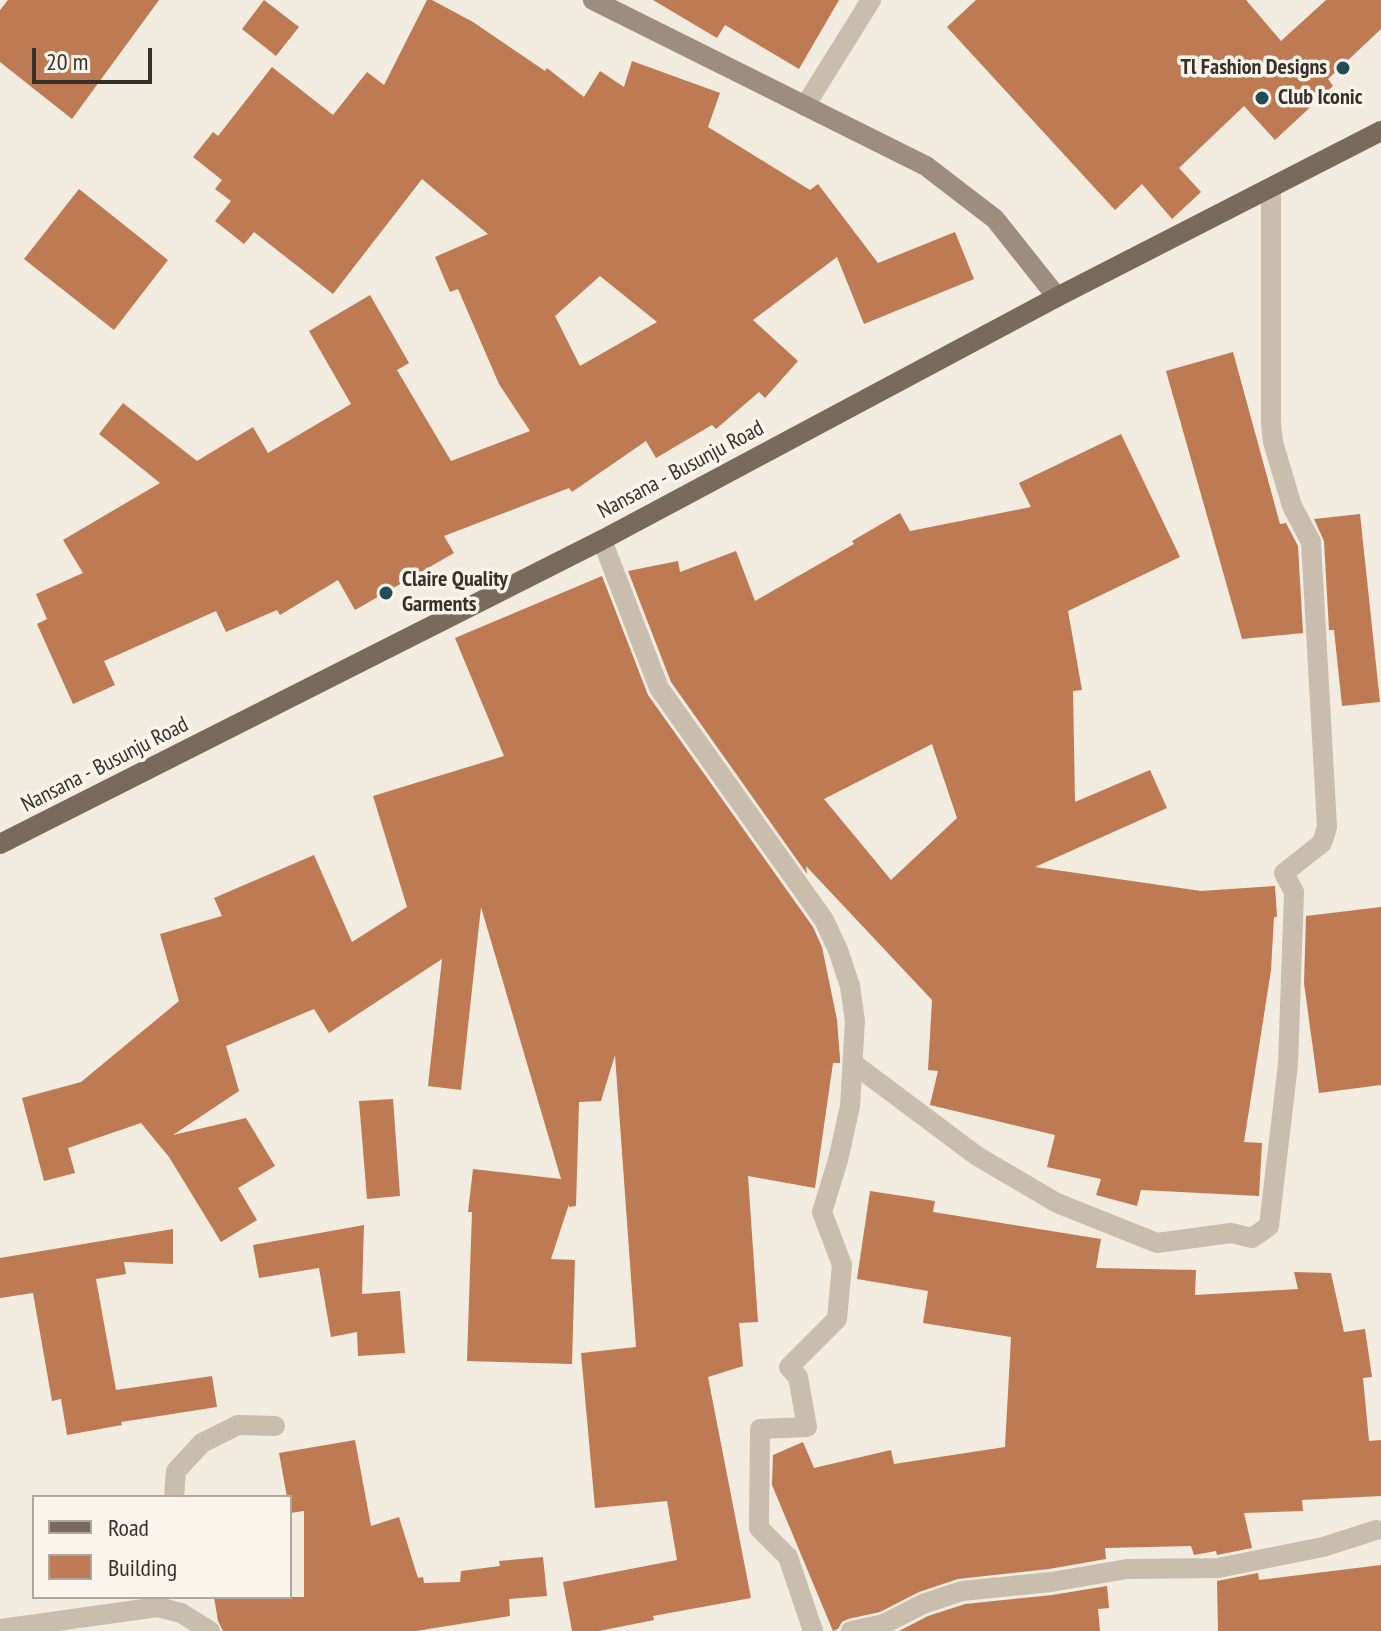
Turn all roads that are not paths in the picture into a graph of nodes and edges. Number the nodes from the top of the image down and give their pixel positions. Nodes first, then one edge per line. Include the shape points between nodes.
1 (593, 0) edge
2 (871, 0) edge
3 (805, 106) junction
4 (1381, 131) edge
5 (1271, 188) junction
6 (1057, 297) junction
7 (602, 540) junction
8 (0, 844) edge
9 (854, 1064) junction
10 (275, 1426) dead end
11 (174, 1495) edge
12 (1376, 1530) dead end
13 (170, 1602) edge
14 (0, 1629) edge
15 (210, 1631) edge
16 (813, 1631) edge
17 (851, 1631) edge

1 - 3 street
2 - 3 street
3 - 6 street via 926,166 995,219
4 - 5 main road, Nansana - Busunju Road
5 - 6 main road, Nansana - Busunju Road
5 - 9 street via 1271,423 1292,506 1311,542 1327,827 1322,843 1284,873 1294,892 1288,1064 1269,1226 1252,1238 1231,1233 1157,1243 1057,1203 977,1156
6 - 7 main road, Nansana - Busunju Road
7 - 8 main road, Nansana - Busunju Road
7 - 9 street via 659,688 824,920 850,986
9 - 16 street via 841,1146 822,1212 842,1265 837,1319 789,1367 798,1377 807,1427 760,1429 759,1528 788,1557
10 - 11 street via 238,1425 202,1443 176,1471
12 - 17 street via 1323,1547 1218,1568 1127,1569 962,1591 884,1624
13 - 14 street
13 - 15 street

